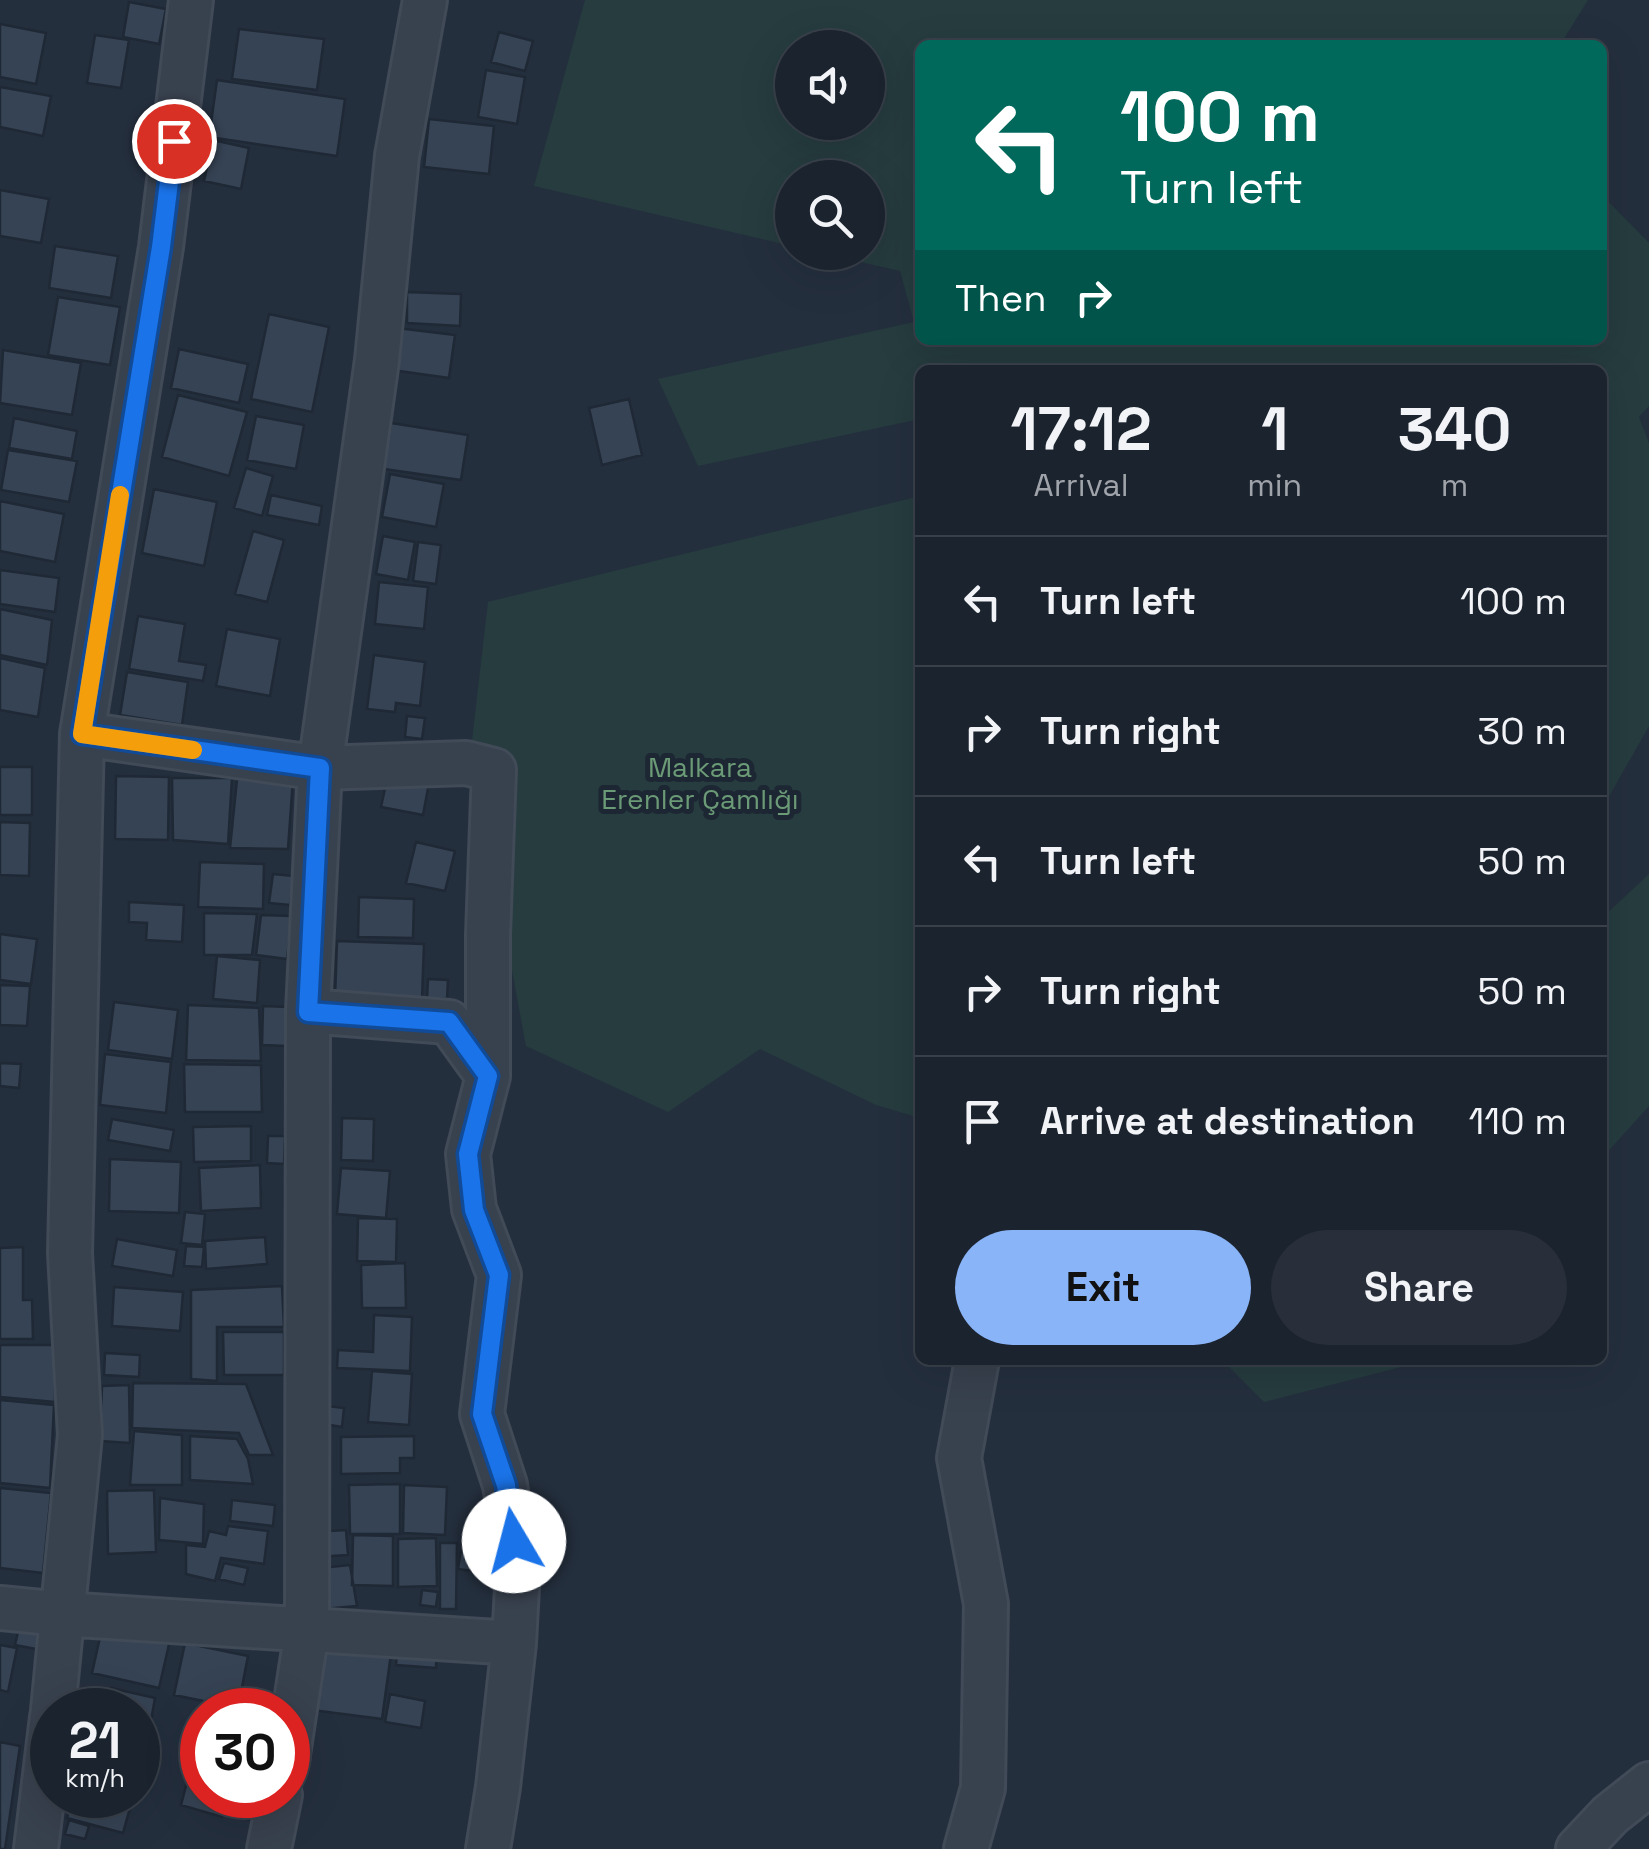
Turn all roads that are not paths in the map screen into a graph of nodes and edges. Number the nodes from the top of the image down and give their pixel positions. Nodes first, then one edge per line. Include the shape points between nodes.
1 (191, 0) edge
2 (426, 0) edge
3 (82, 734) junction
4 (320, 768) junction
5 (308, 1012) junction
6 (488, 1076) junction
7 (976, 1365) edge
8 (0, 1608) edge
9 (62, 1614) junction
10 (307, 1630) junction
11 (514, 1643) junction
12 (55, 1688) edge
13 (298, 1688) edge
14 (1649, 1784) edge
15 (40, 1818) edge
16 (275, 1818) edge
17 (36, 1849) edge
18 (269, 1849) edge
19 (488, 1849) edge
20 (966, 1849) edge
21 (1578, 1849) edge

1 - 3 street via 161,247
2 - 4 street via 397,156 377,360
3 - 4 street
3 - 9 street via 70,1253 80,1435
4 - 5 street
4 - 6 street via 466,762 494,770
5 - 6 street via 449,1022
5 - 10 street
6 - 11 street via 468,1154 474,1210 499,1275 482,1414 506,1485 518,1569
7 - 20 street via 959,1458 986,1604 983,1788
8 - 9 street
9 - 10 street
9 - 12 street
10 - 11 street
10 - 13 street
11 - 19 street
14 - 21 street
15 - 17 street
16 - 18 street

